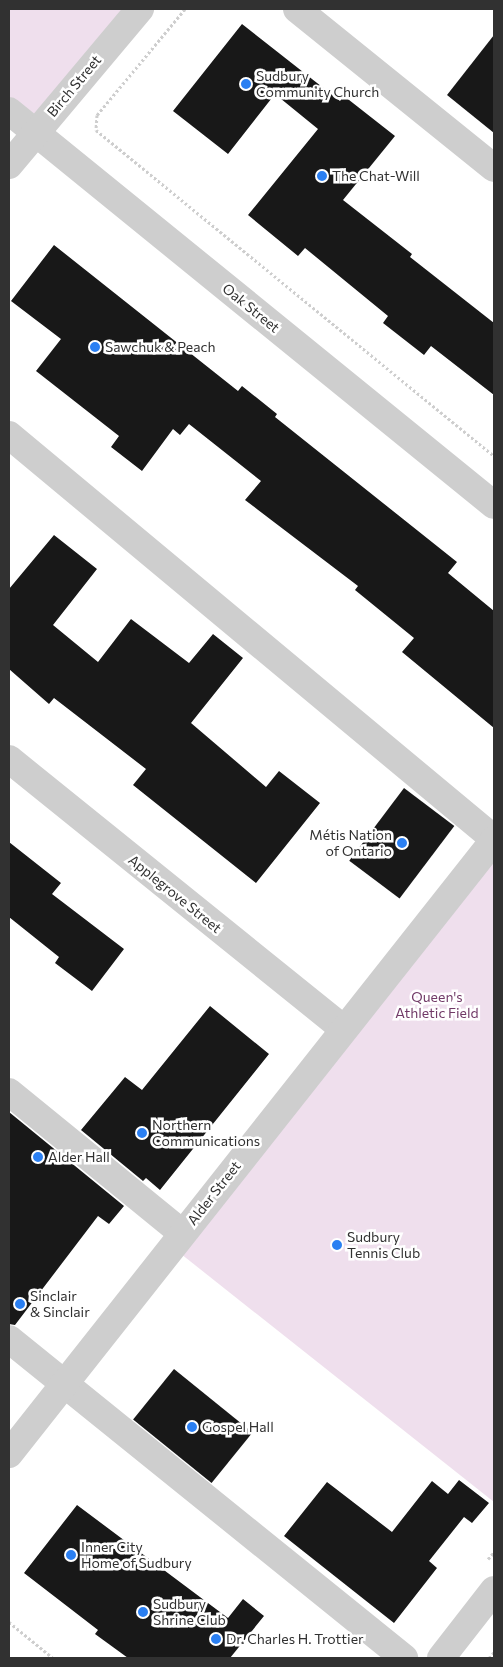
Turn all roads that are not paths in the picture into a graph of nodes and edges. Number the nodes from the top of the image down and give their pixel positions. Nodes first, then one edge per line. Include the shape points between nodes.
1 (140, 9) edge
2 (297, 9) edge
3 (9, 110) edge
4 (35, 132) junction
5 (9, 165) edge
6 (494, 168) edge
7 (9, 435) edge
8 (494, 505) edge
9 (9, 759) edge
10 (494, 840) edge
11 (342, 1028) junction
12 (9, 1092) edge
13 (182, 1233) junction
14 (9, 1338) edge
15 (63, 1383) junction
16 (9, 1454) edge
17 (494, 1590) edge
18 (404, 1658) edge
19 (441, 1658) edge

1 - 4 street, Birch Street
2 - 6 street
3 - 4 street, Oak Street
4 - 5 street, Birch Street
4 - 8 street, Oak Street
7 - 10 street
9 - 11 street, Applegrove Street
10 - 11 street, Alder Street
11 - 13 street, Alder Street
12 - 13 street
13 - 15 street, Alder Street
14 - 15 street
15 - 16 street, Alder Street
15 - 18 street
17 - 19 street

